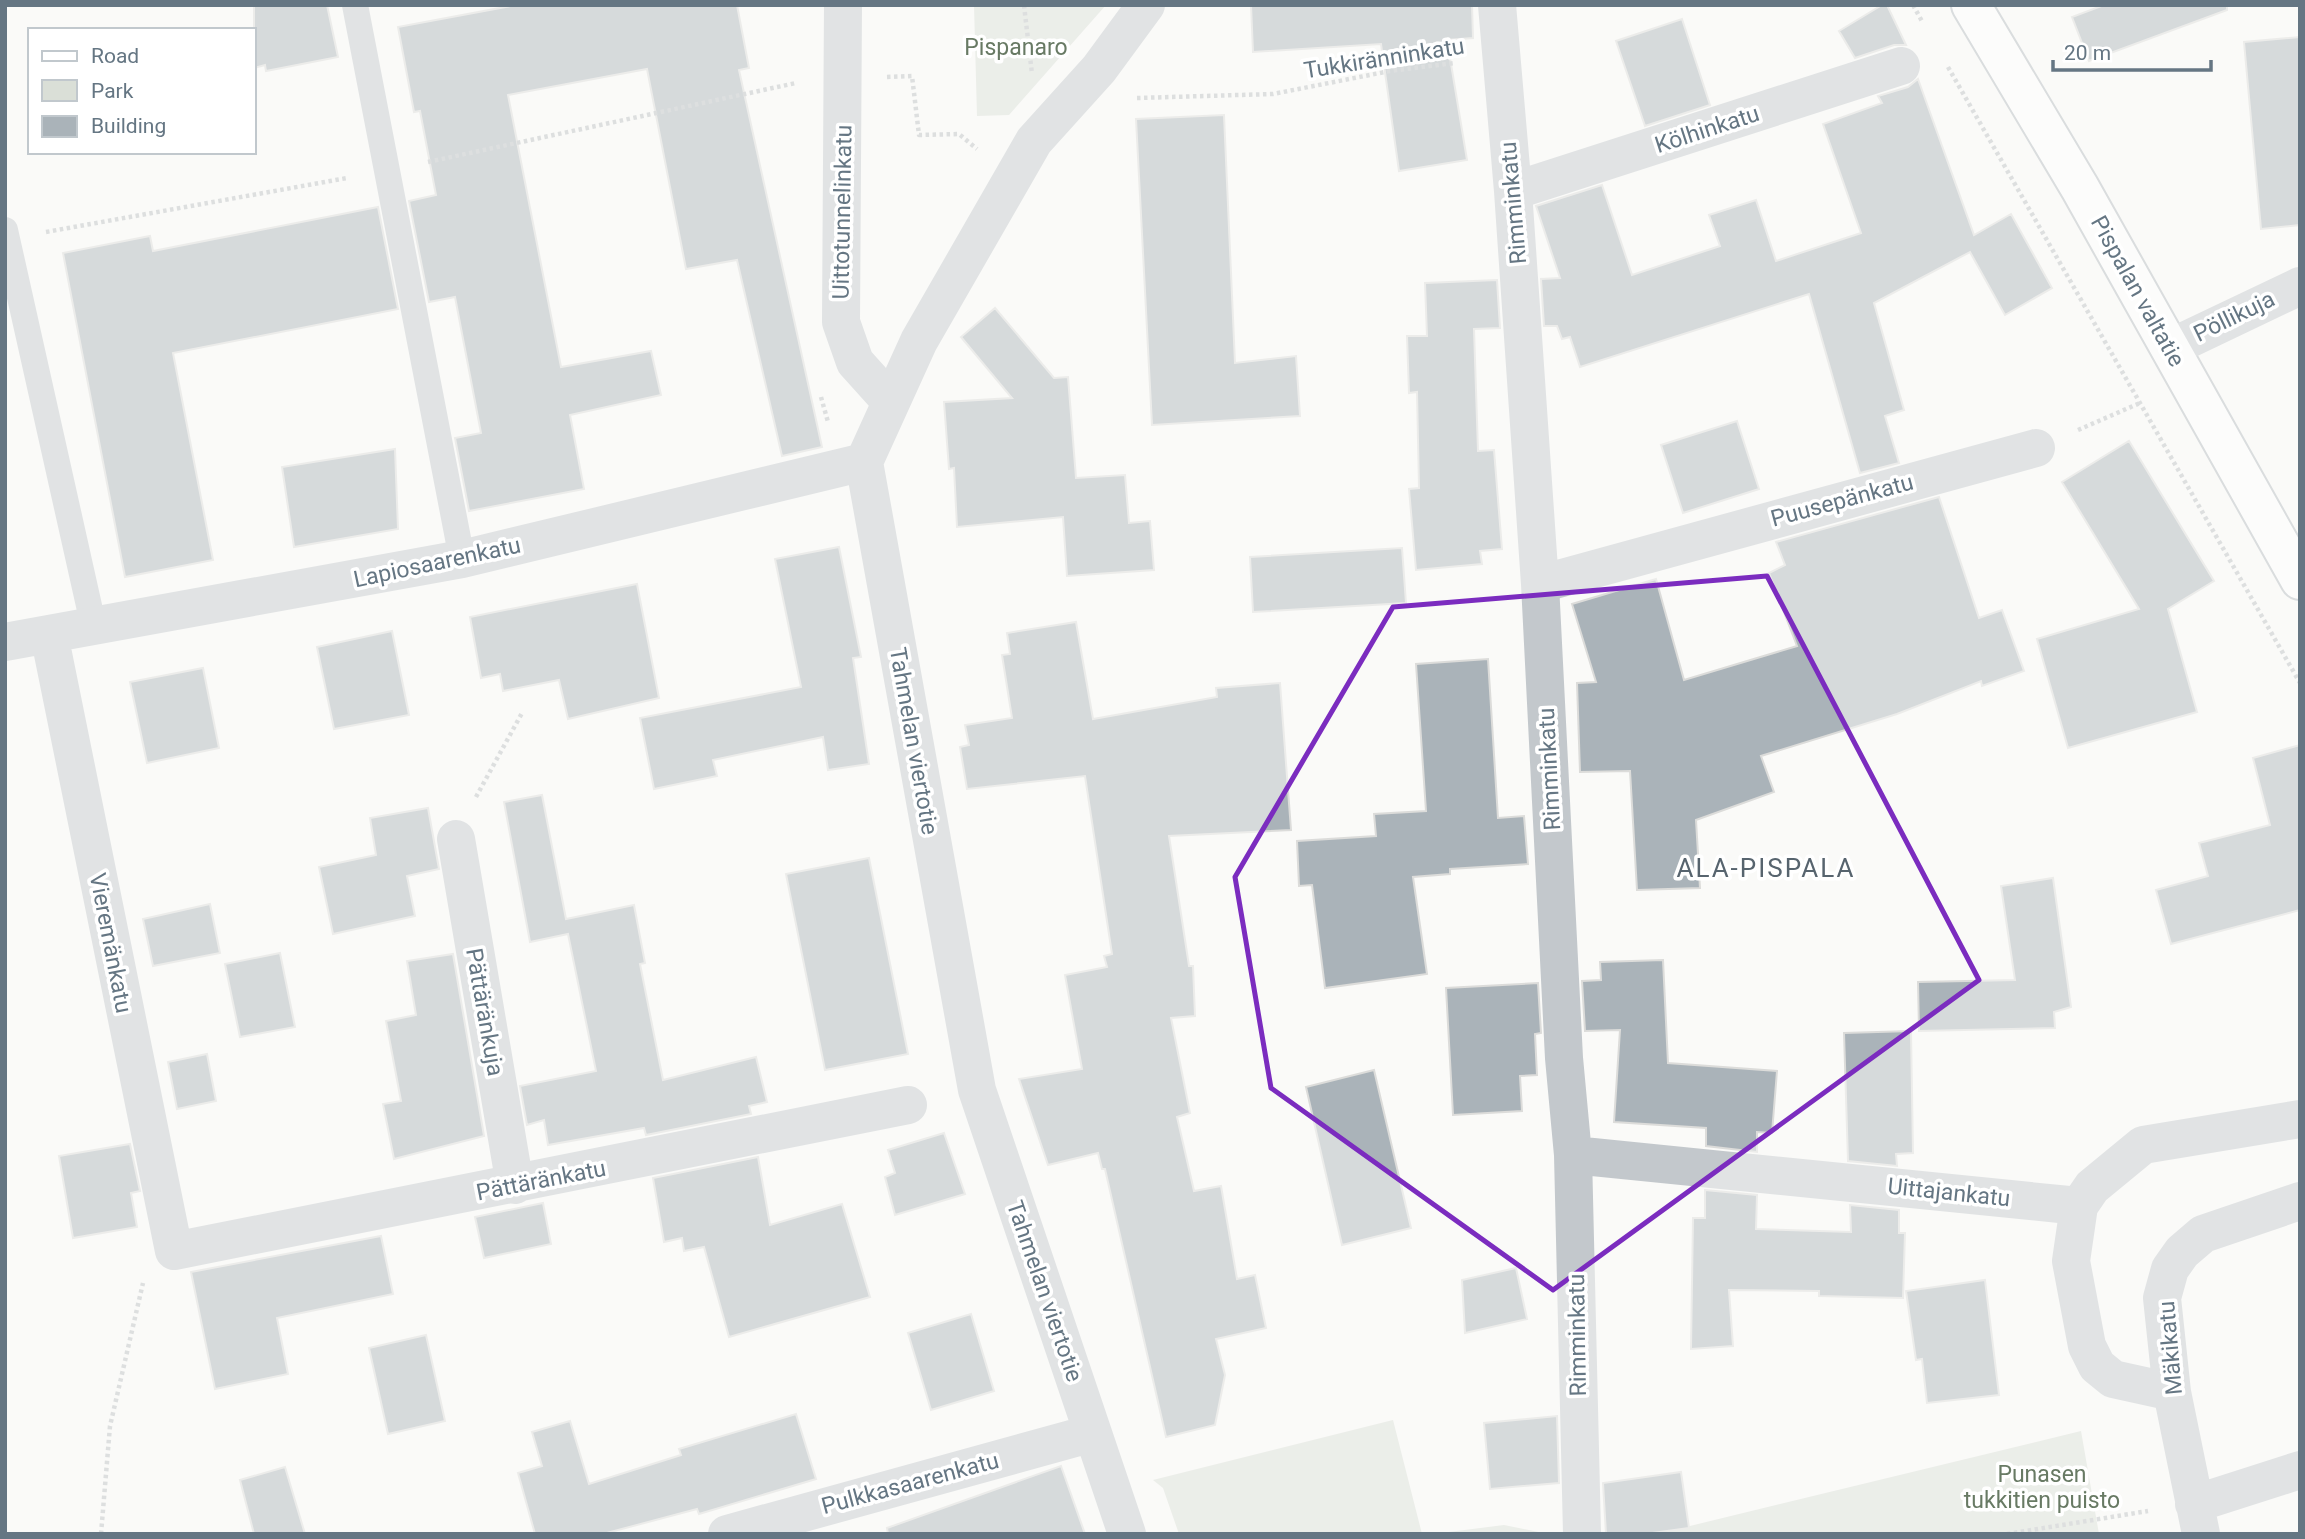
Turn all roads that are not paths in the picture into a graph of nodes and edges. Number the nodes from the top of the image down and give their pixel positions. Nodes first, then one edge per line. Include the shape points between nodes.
1 (355, 5) edge
2 (844, 5) edge
3 (1146, 5) edge
4 (1497, 5) edge
5 (1971, 5) edge
6 (1901, 66) dead end
7 (1513, 191) junction
8 (5, 230) edge
9 (2300, 286) edge
10 (2170, 348) junction
11 (891, 402) junction
12 (2036, 449) road end
13 (864, 462) junction
14 (462, 559) junction
15 (2300, 580) edge
16 (1539, 584) junction
17 (94, 628) junction
18 (49, 634) junction
19 (5, 642) edge
20 (456, 839) road end
21 (908, 1105) dead end
22 (2300, 1119) edge
23 (1573, 1155) junction
24 (515, 1185) junction
25 (2300, 1201) edge
26 (2079, 1206) junction
27 (174, 1251) joint
28 (2172, 1392) junction
29 (1093, 1433) junction
30 (2300, 1470) edge
31 (2197, 1519) edge
32 (727, 1534) edge
33 (1127, 1534) edge
34 (1582, 1534) edge

1 - 14 lane
2 - 11 street, Uittotunnelinkatu via 841,322 855,362
3 - 11 street via 1099,69 1034,141 919,341
4 - 7 street, Rimminkatu
5 - 10 main road, Pispalan valtatie
6 - 7 street, Kölhinkatu
7 - 16 street, Rimminkatu
8 - 17 lane
9 - 10 street, Pöllikuja
10 - 15 main road, Pispalan valtatie
11 - 13 street
12 - 16 street, Puusepänkatu
13 - 14 street, Lapiosaarenkatu
13 - 29 street, Tahmelan viertotie via 977,1090
14 - 17 street, Lapiosaarenkatu
16 - 23 street, Rimminkatu
17 - 18 street, Lapiosaarenkatu
18 - 19 street, Lapiosaarenkatu
18 - 27 street, Vieremänkatu
20 - 24 street, Pättäränkuja
21 - 24 street, Pättäränkatu
22 - 26 street via 2143,1145 2092,1187
23 - 26 street, Uittajankatu
23 - 34 street, Rimminkatu
24 - 27 street, Pättäränkatu
25 - 28 street, Mäkikatu via 2203,1234 2170,1269 2162,1298
26 - 28 street via 2071,1261 2087,1346 2096,1366 2113,1379
28 - 31 street, Mäkikatu
29 - 32 street, Pulkkasaarenkatu
29 - 33 street, Tahmelan viertotie
30 - 31 street

